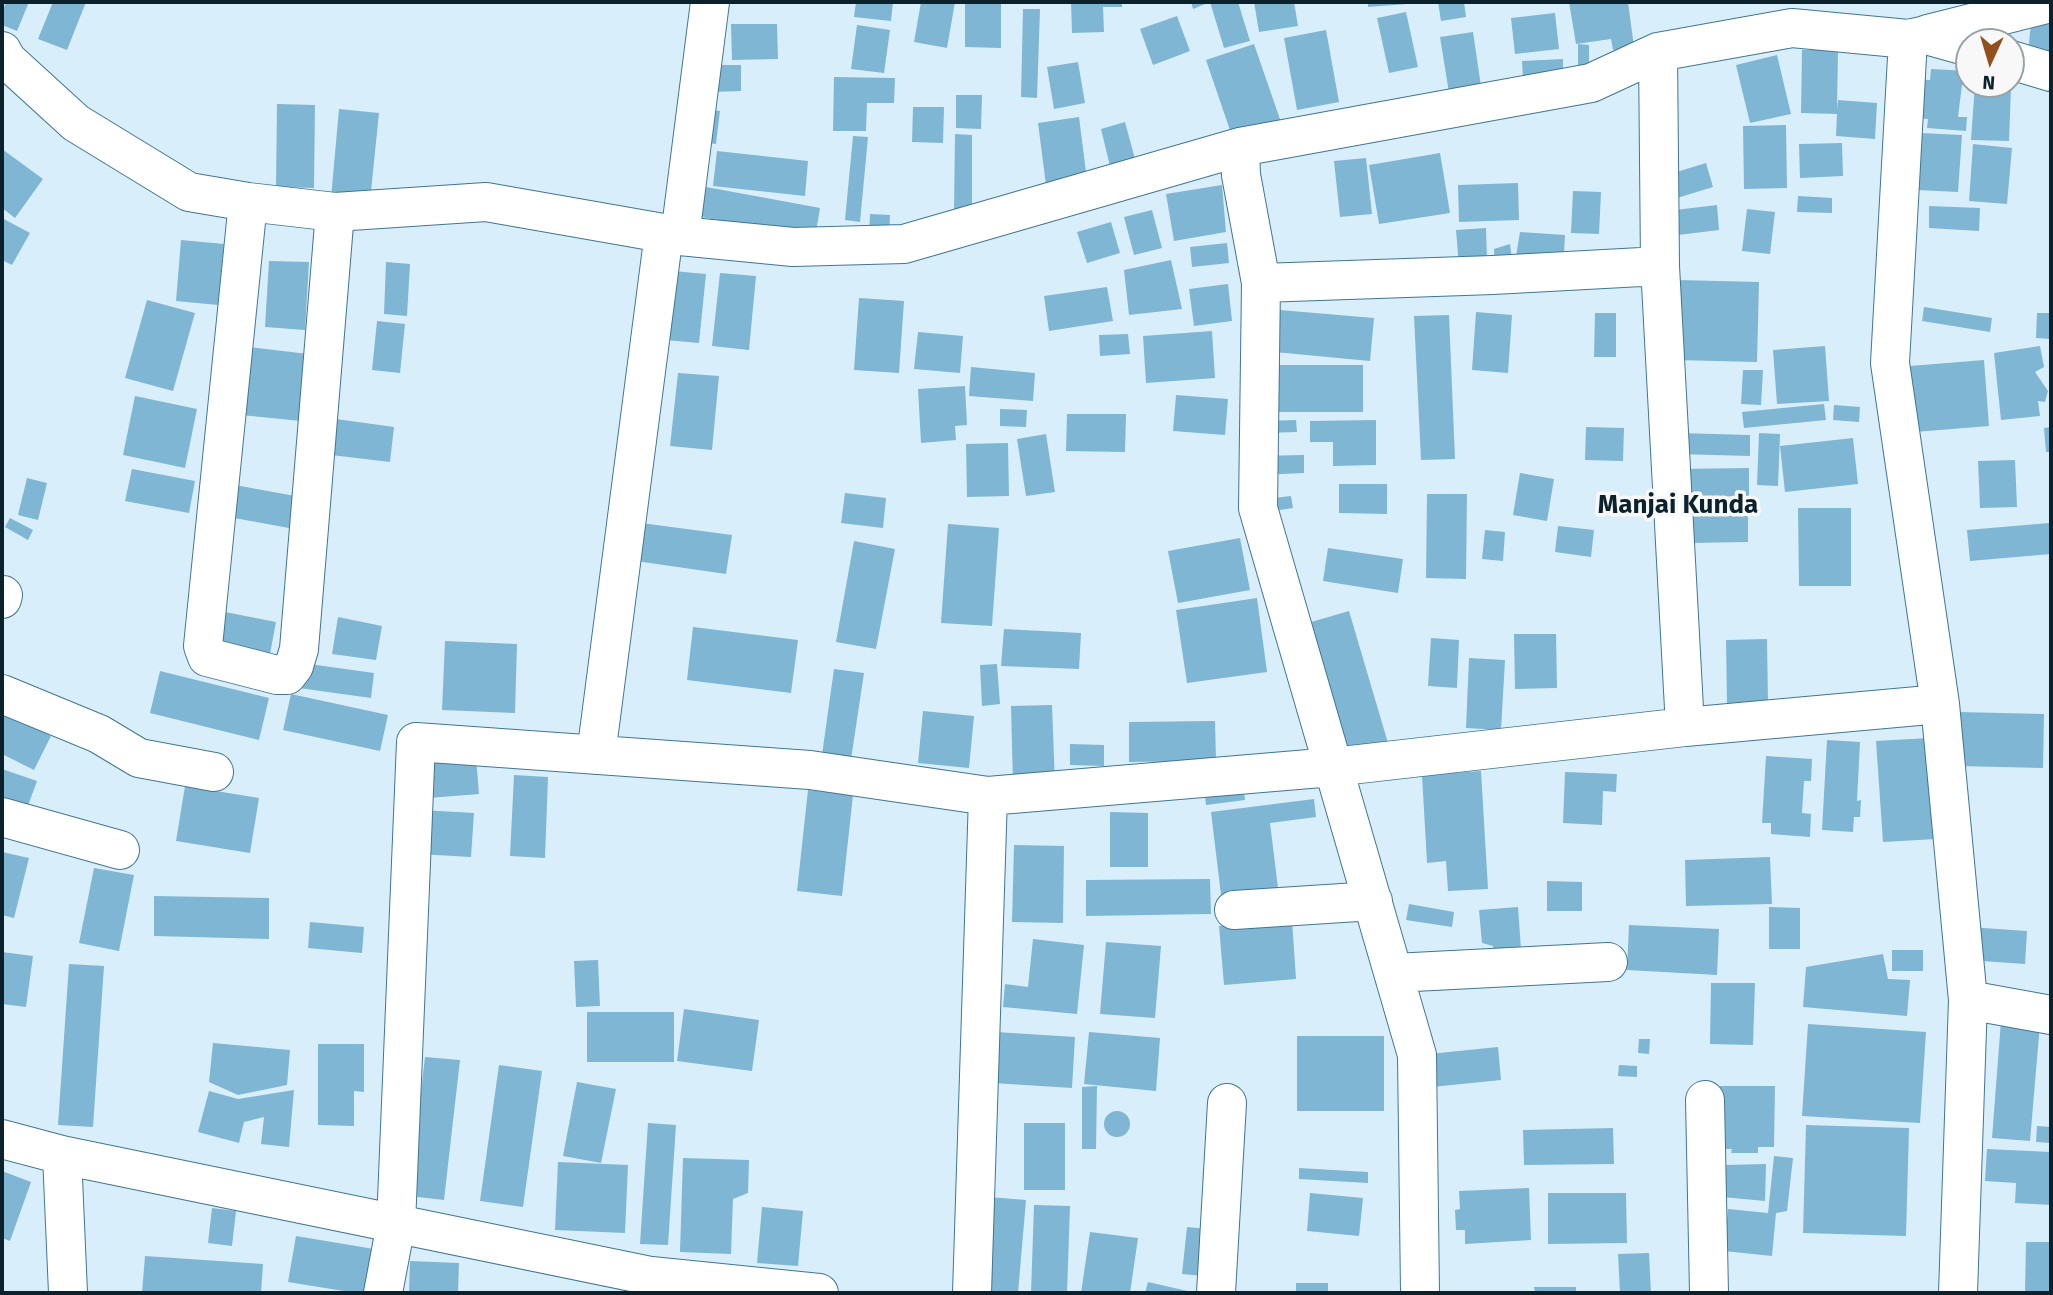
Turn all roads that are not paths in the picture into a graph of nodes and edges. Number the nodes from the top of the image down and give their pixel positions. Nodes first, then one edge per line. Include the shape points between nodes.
1 (710, 2) edge
2 (2051, 3) edge
3 (1917, 37) junction
4 (1955, 44) edge
5 (2, 51) edge
6 (1658, 52) junction
7 (2025, 64) edge
8 (2051, 72) edge
9 (1240, 148) junction
10 (248, 202) junction
11 (335, 212) junction
12 (672, 234) junction
13 (1660, 267) junction
14 (1261, 283) junction
15 (2, 694) edge
16 (1940, 704) junction
17 (1685, 727) junction
18 (596, 755) junction
19 (1334, 766) junction
20 (214, 772) dead end
21 (988, 796) junction
22 (2, 817) edge
23 (120, 850) dead end
24 (1373, 901) junction
25 (1234, 910) dead end
26 (1608, 962) dead end
27 (1394, 973) junction
28 (1968, 1000) junction
29 (2051, 1015) edge
30 (1705, 1100) dead end
31 (1227, 1103) dead end
32 (2, 1139) edge
33 (62, 1155) junction
34 (396, 1224) junction
35 (68, 1293) edge
36 (383, 1293) edge
37 (819, 1293) edge
38 (972, 1293) edge
39 (1216, 1293) edge
40 (1420, 1293) edge
41 (1709, 1293) edge
42 (1958, 1293) edge

1 - 12 street
2 - 3 street
3 - 4 street
3 - 6 street via 1792,29
3 - 16 street via 1890,363
5 - 10 street via 76,123 189,192
6 - 9 street via 1591,83
6 - 13 street
7 - 8 street
9 - 12 street via 904,244 793,247
9 - 14 street
10 - 11 street
10 - 11 street via 203,646 207,657 277,675 287,675 299,649
11 - 12 street via 486,202
12 - 18 street
13 - 14 street
13 - 17 street
14 - 19 street via 1258,508
15 - 20 street via 99,734 139,758
16 - 17 street
16 - 28 street
17 - 19 street
18 - 21 street via 810,770
18 - 34 street via 416,742
19 - 21 street
19 - 24 street
21 - 38 street
22 - 23 street
24 - 25 street
24 - 27 street
26 - 27 street
27 - 40 street via 1418,1055
28 - 29 street
28 - 42 street
30 - 41 street
31 - 39 street
32 - 33 street
33 - 34 street
33 - 35 street
34 - 36 street
34 - 37 street via 651,1276

